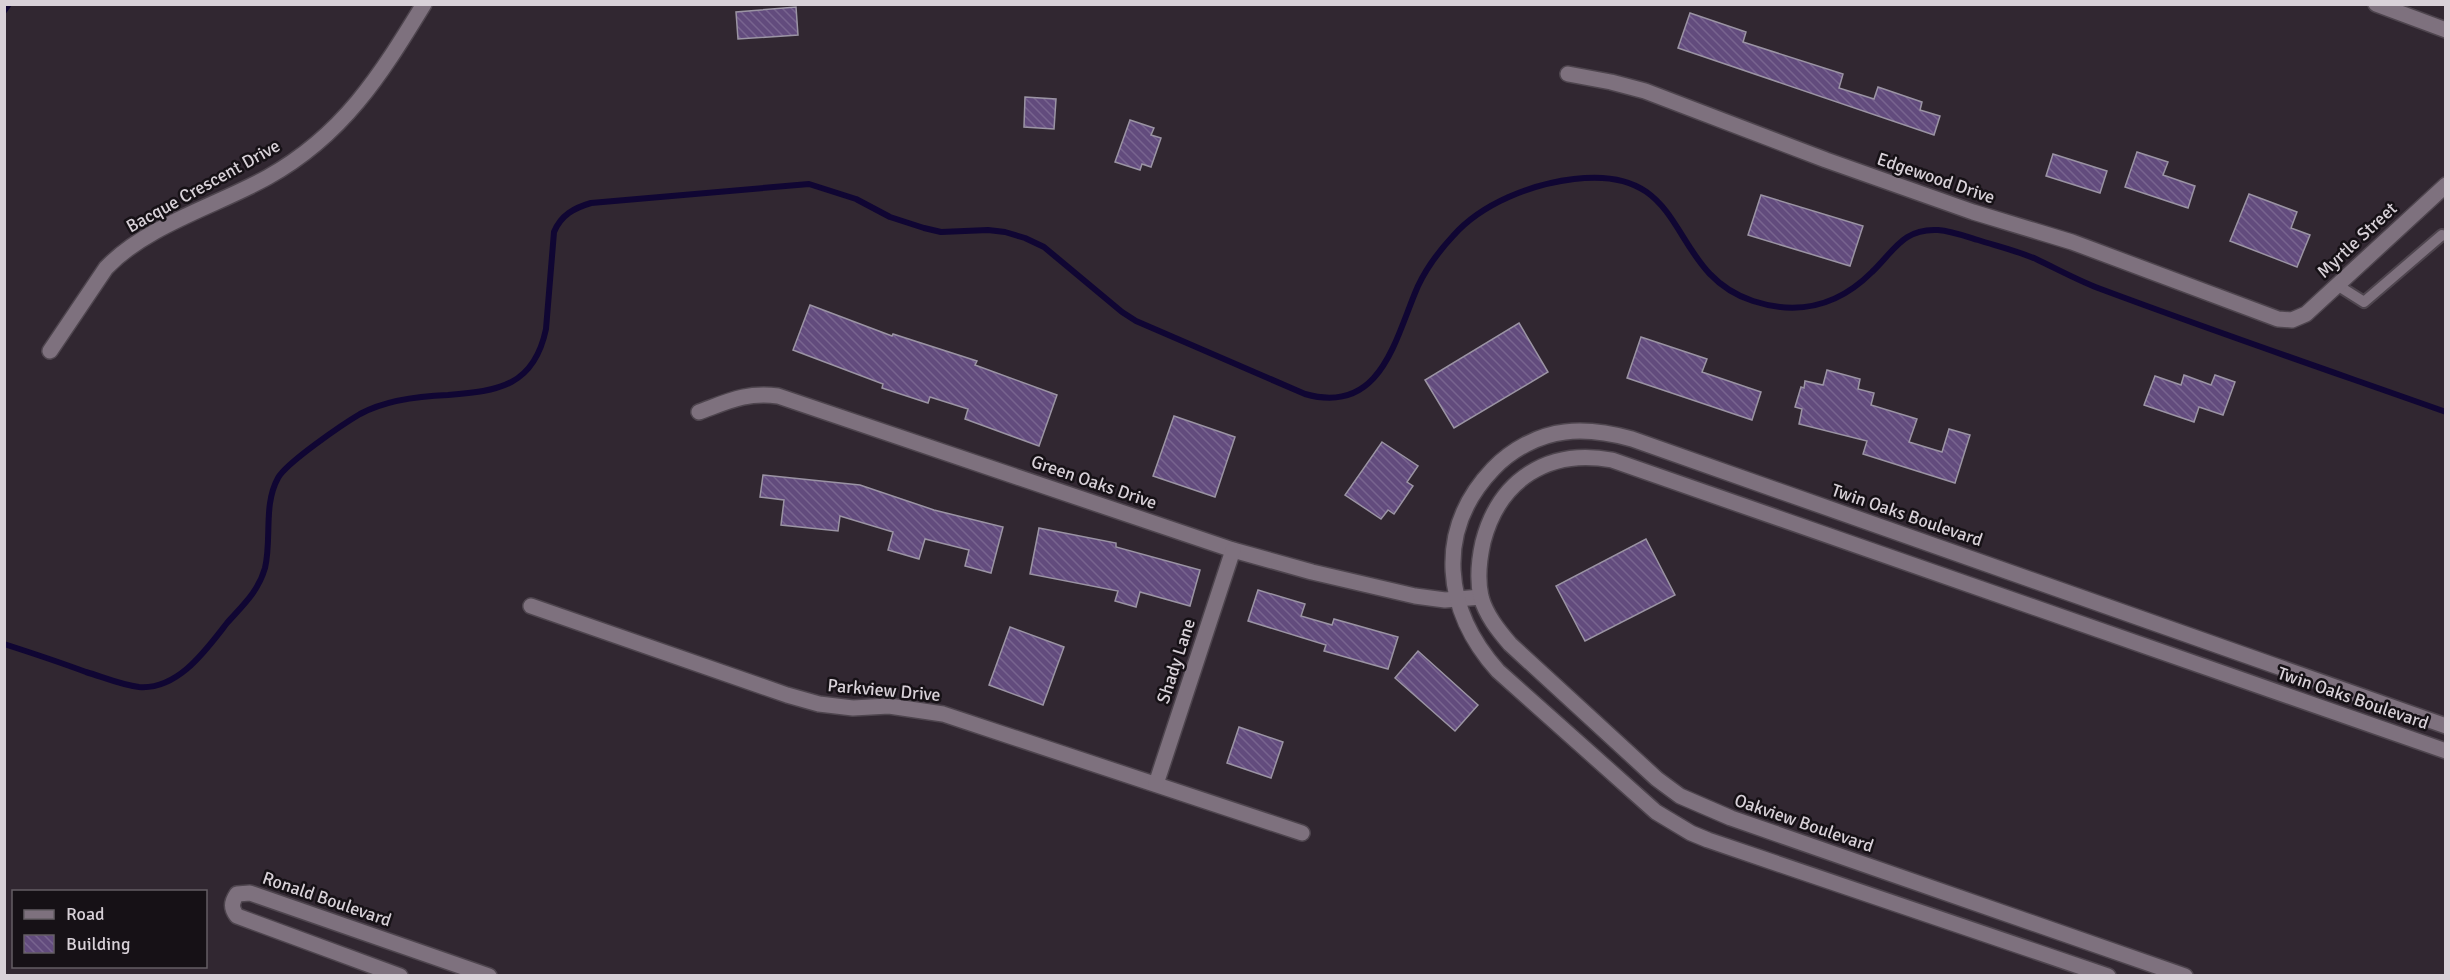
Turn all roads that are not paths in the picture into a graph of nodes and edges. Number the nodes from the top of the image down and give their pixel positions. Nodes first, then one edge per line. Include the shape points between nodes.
1 (424, 4) edge
2 (2376, 4) edge
3 (2445, 30) edge
4 (1568, 74) dead end
5 (2445, 185) edge
6 (2445, 236) edge
7 (2337, 285) junction
8 (2292, 320) joint
9 (50, 351) dead end
10 (699, 411) dead end
11 (1233, 550) junction
12 (1481, 597) junction
13 (1458, 600) junction
14 (531, 606) dead end
15 (2445, 726) edge
16 (2445, 751) edge
17 (1156, 784) junction
18 (1302, 833) dead end
19 (400, 975) edge
20 (489, 975) edge
21 (2108, 975) edge
22 (2185, 975) edge

1 - 9 street, Bacque Crescent Drive via 393,56 338,125 268,177 145,238 115,258
2 - 3 street
4 - 8 street, Edgewood Drive via 1645,91 1973,213 2072,242 2266,315
5 - 7 street, Myrtle Street
6 - 7 lane via 2364,302
7 - 8 street, Myrtle Street via 2306,314
10 - 11 street, Green Oaks Drive via 741,396 778,396
11 - 13 street, Green Oaks Drive via 1384,590
11 - 17 street, Shady Lane
12 - 13 street, Green Oaks Drive
12 - 16 street, Twin Oaks Boulevard via 1482,550 1488,525 1504,497 1514,485 1541,467 1564,459 1594,457 1612,460
12 - 22 street, Oakview Boulevard via 1510,644 1680,796 1742,822
13 - 15 street, Twin Oaks Boulevard via 1453,565 1455,533 1465,506 1485,478 1504,458 1543,437 1563,432 1606,432
13 - 21 street via 1468,631 1498,671 1667,819 1708,840
14 - 17 street, Parkview Drive via 787,695 819,704 853,708 889,706 943,714
17 - 18 street, Parkview Drive
19 - 20 street, Ronald Boulevard via 237,916 232,901 237,894 250,893

